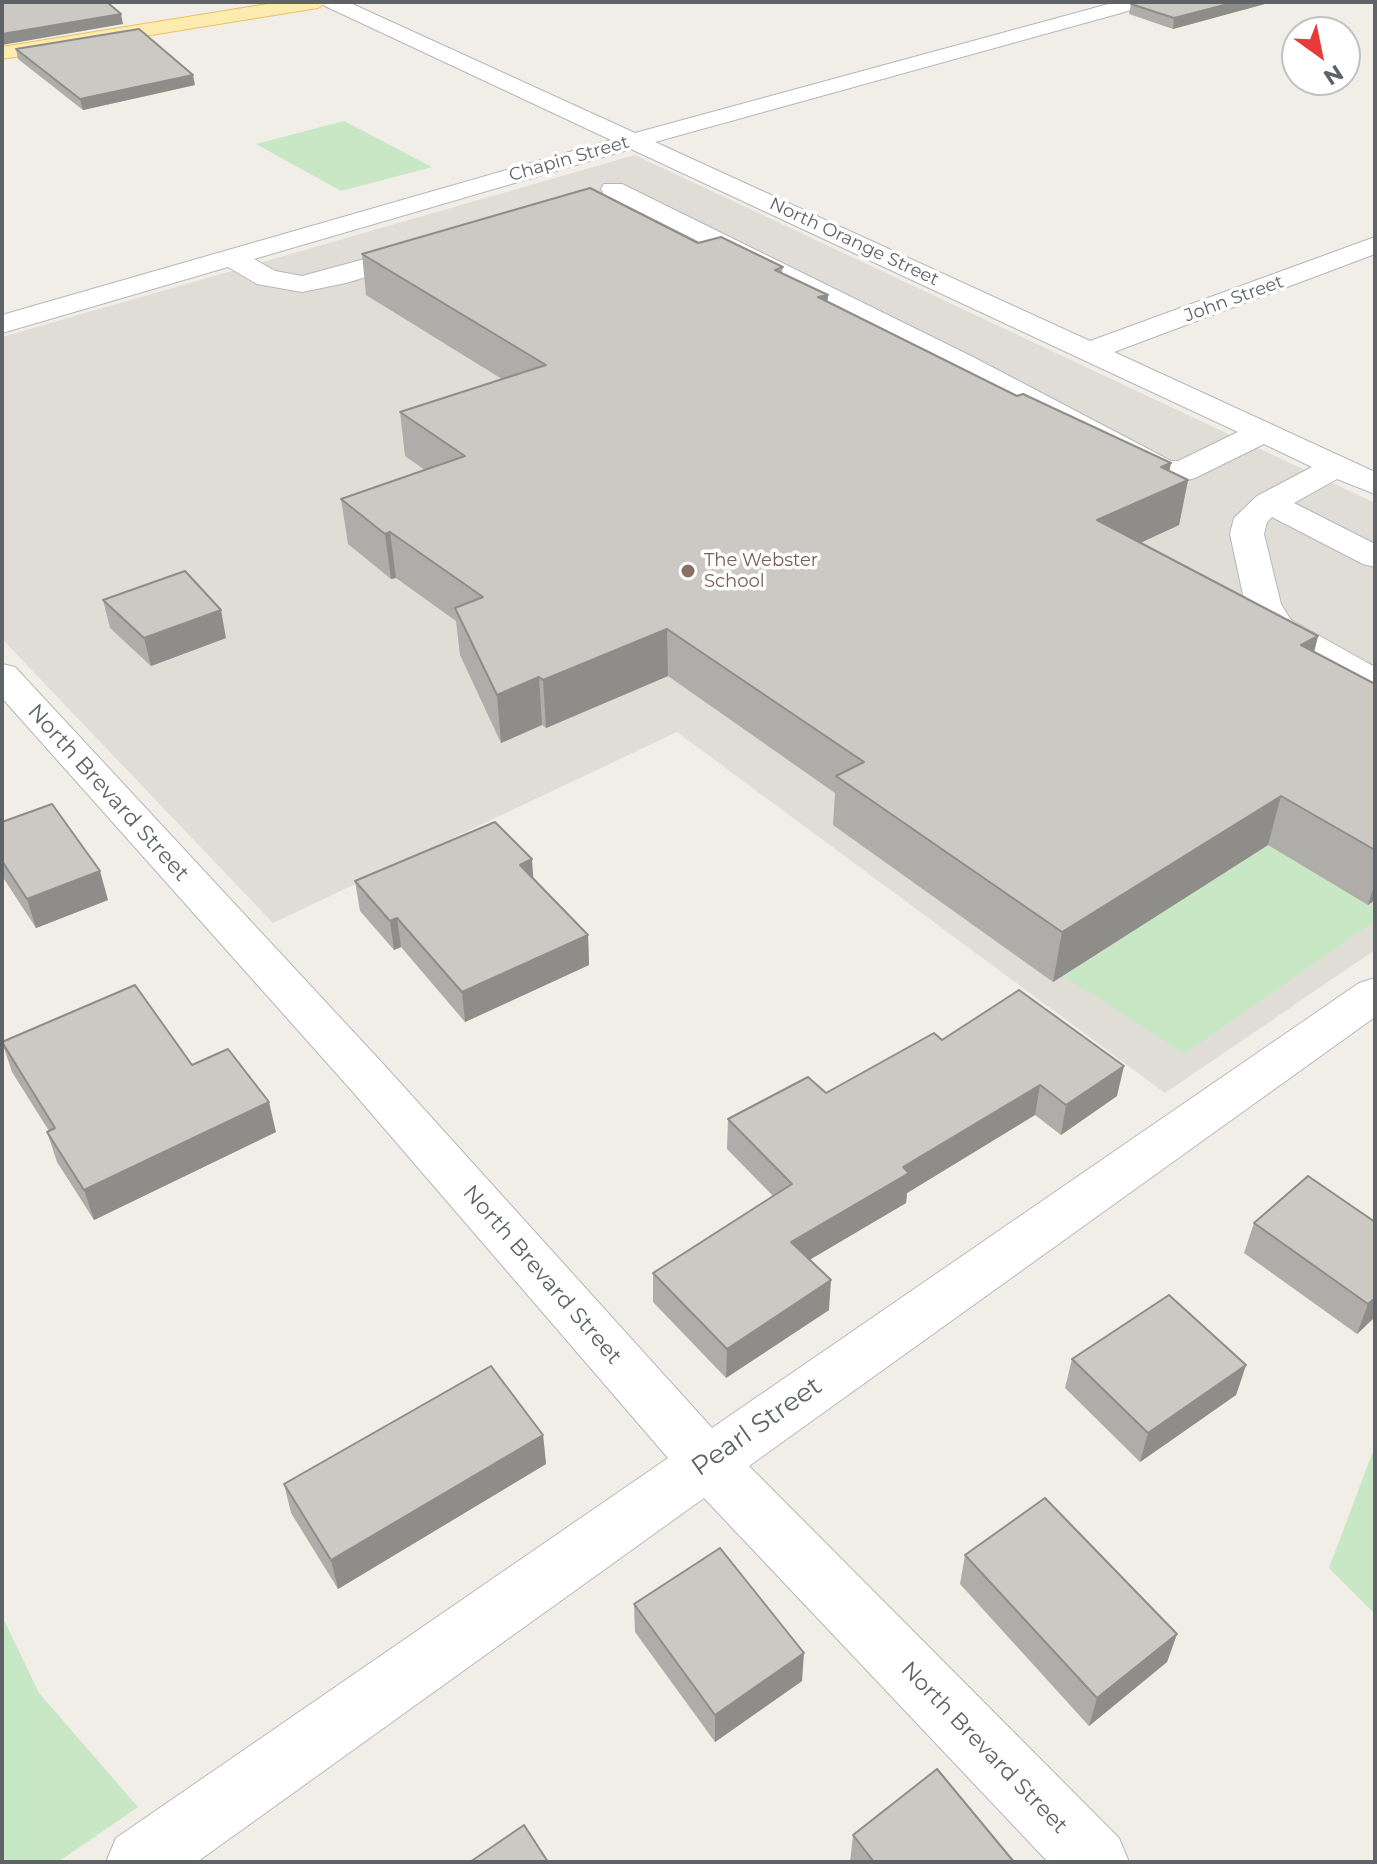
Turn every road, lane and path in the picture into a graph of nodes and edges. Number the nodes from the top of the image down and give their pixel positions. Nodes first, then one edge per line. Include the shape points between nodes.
1 (318, 2) edge
2 (332, 2) edge
3 (1139, 2) edge
4 (2, 53) edge
5 (633, 141) junction
6 (613, 189) dead end
7 (758, 198) junction
8 (704, 234) junction
9 (1375, 245) edge
10 (440, 246) edge
11 (229, 256) junction
12 (2, 324) edge
13 (1047, 331) junction
14 (1091, 351) junction
15 (986, 354) junction
16 (1264, 432) junction
17 (1337, 466) junction
18 (1375, 484) edge
19 (1269, 503) junction
20 (1375, 557) edge
21 (2, 675) edge
22 (1375, 683) edge
23 (1375, 994) edge
24 (707, 1462) junction
25 (140, 1862) edge
26 (1095, 1862) edge

1 - 4 main road
2 - 5 street, North Orange Street
3 - 5 street, Chapin Street
5 - 7 street, North Orange Street
5 - 11 street, Chapin Street via 526,184
6 - 8 street
7 - 8 street via 705,217 700,229
7 - 13 street, North Orange Street
8 - 15 street
9 - 14 street, John Street
10 - 11 street via 302,284 267,278
11 - 12 street, Chapin Street
13 - 14 street, North Orange Street
13 - 15 street
14 - 16 street, North Orange Street
15 - 16 street via 1165,471 1184,471
16 - 17 street, North Orange Street
17 - 18 street, North Orange Street
17 - 19 street
19 - 20 street
19 - 22 street via 1251,518 1247,534 1263,604 1278,627
21 - 24 street, North Brevard Street
23 - 24 street, Pearl Street
24 - 25 street, Pearl Street
24 - 26 street, North Brevard Street

